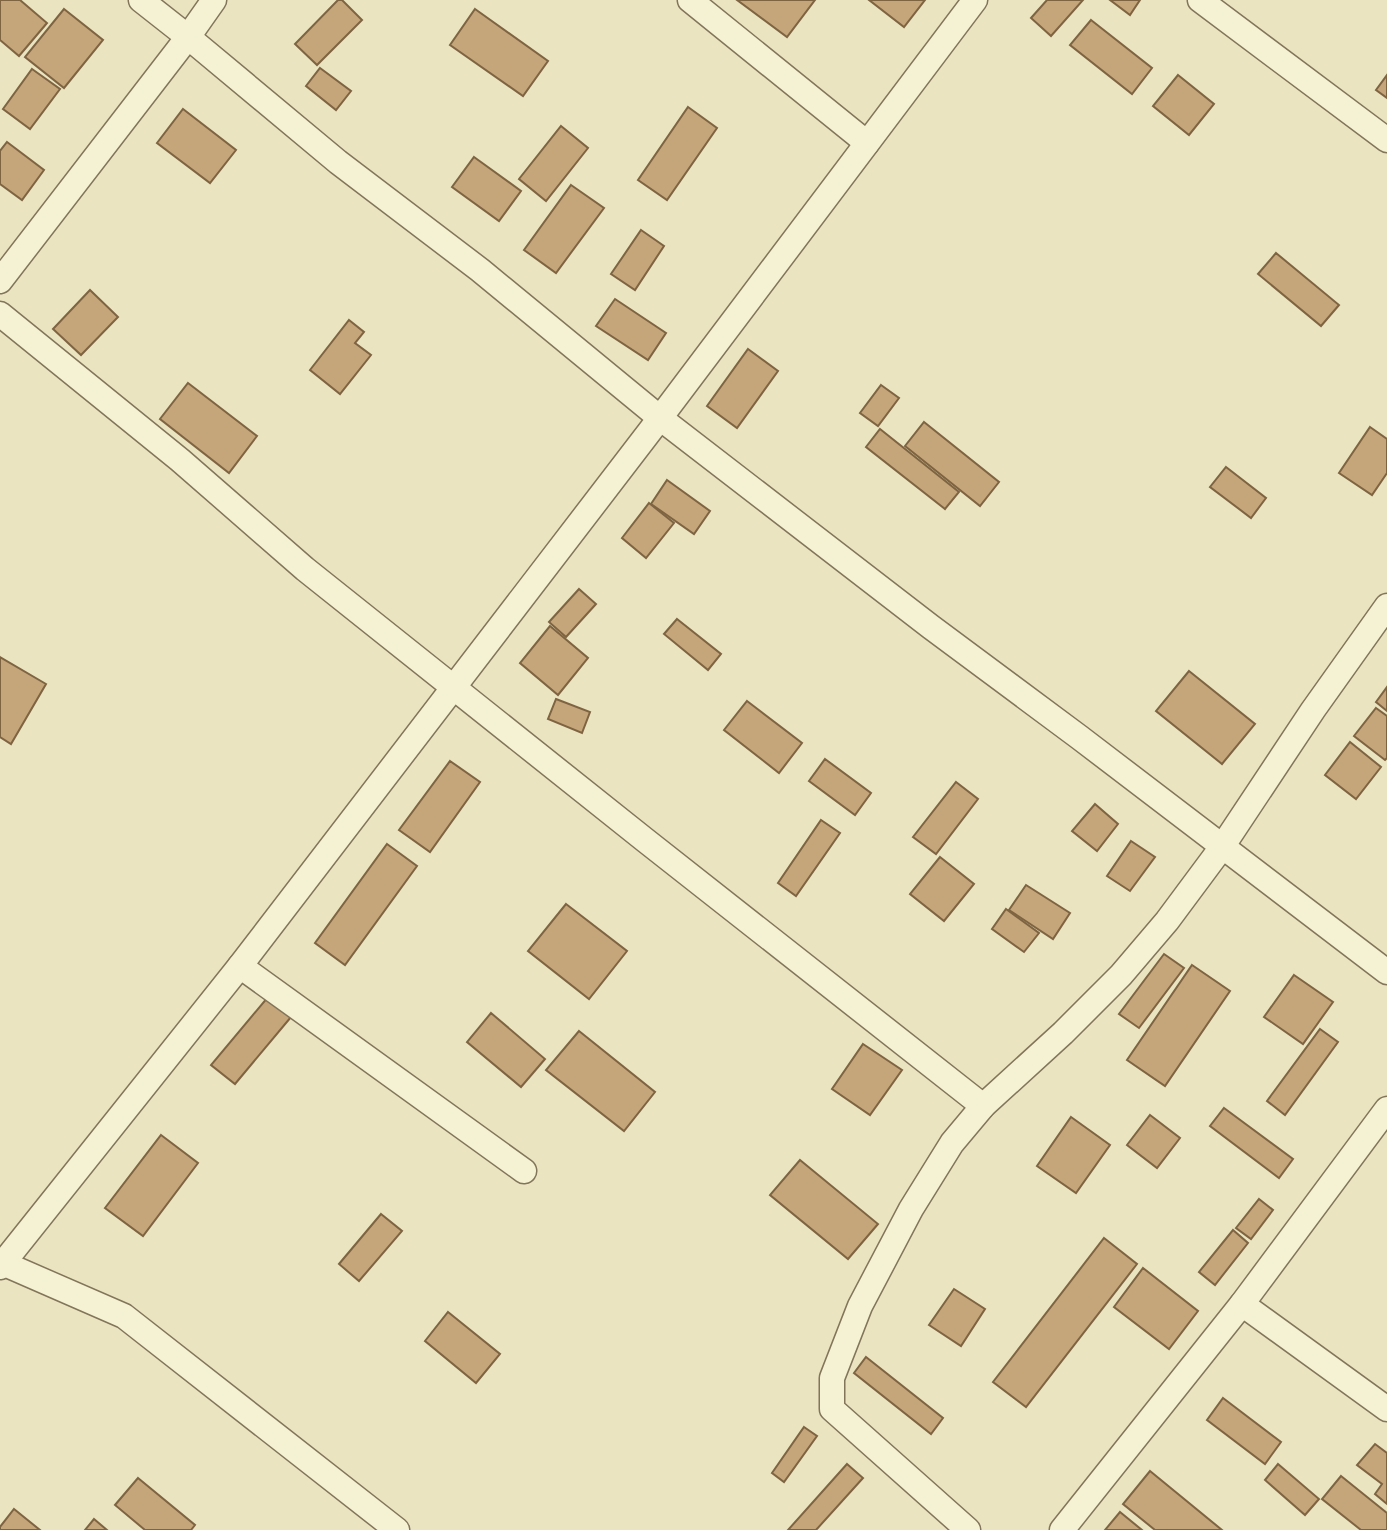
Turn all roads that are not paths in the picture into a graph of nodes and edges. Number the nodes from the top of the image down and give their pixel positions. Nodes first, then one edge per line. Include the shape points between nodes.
1 (141, 0) edge
2 (214, 0) edge
3 (690, 0) edge
4 (975, 0) edge
5 (1200, 0) edge
6 (188, 37) junction
7 (1387, 140) edge
8 (867, 144) junction
9 (0, 281) edge
10 (0, 314) edge
11 (660, 418) junction
12 (1387, 606) edge
13 (453, 687) junction
14 (1222, 847) junction
15 (240, 966) junction
16 (1387, 972) edge
17 (983, 1106) junction
18 (1387, 1109) edge
19 (524, 1171) dead end
20 (1, 1264) edge
21 (1242, 1304) junction
22 (1387, 1409) edge
23 (397, 1530) edge
24 (968, 1530) edge
25 (1062, 1530) edge

1 - 6 street
2 - 6 street
3 - 8 street
4 - 8 street
5 - 7 street
6 - 9 street
6 - 11 street
8 - 11 street
10 - 13 street
11 - 13 street
11 - 14 street
12 - 14 street
13 - 15 street
13 - 17 street
14 - 16 street
14 - 17 street via 1121,975
15 - 19 street
15 - 20 street
17 - 24 street via 911,1209 860,1306 832,1377 832,1409
18 - 21 street
20 - 23 street via 124,1316
21 - 22 street
21 - 25 street

